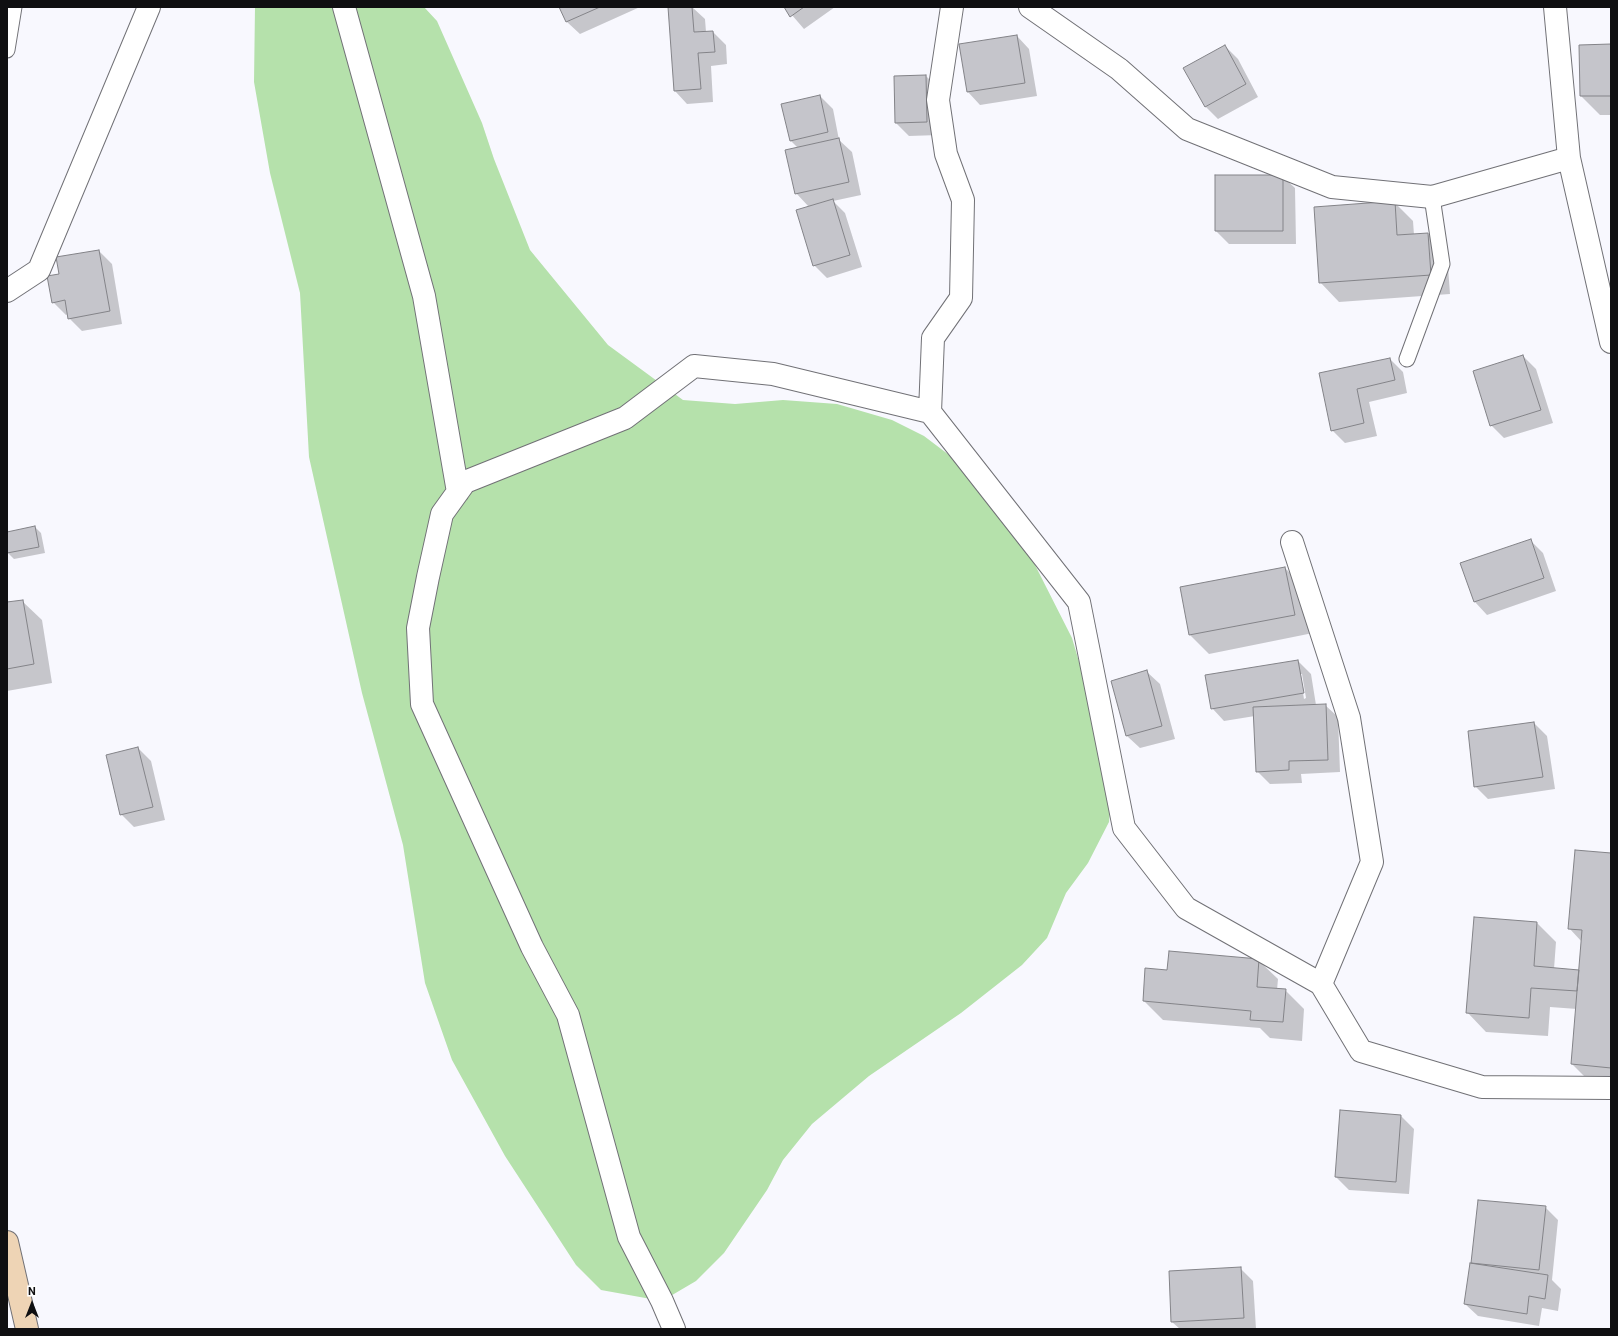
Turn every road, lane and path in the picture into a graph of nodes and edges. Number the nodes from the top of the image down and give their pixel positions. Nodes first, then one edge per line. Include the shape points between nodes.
1 (14, 7) edge
2 (149, 7) edge
3 (344, 7) edge
4 (952, 7) edge
5 (1030, 7) edge
6 (1555, 7) edge
7 (7, 50) edge
8 (1569, 158) junction
9 (1432, 197) junction
10 (7, 291) edge
11 (1611, 342) edge
12 (1407, 359) dead end
13 (930, 412) junction
14 (458, 492) junction
15 (1292, 542) dead end
16 (1321, 984) junction
17 (1611, 1088) edge
18 (7, 1242) edge
19 (27, 1329) edge
20 (674, 1329) edge

1 - 7 lane
2 - 10 street via 39,270
3 - 14 street via 424,296
4 - 13 street via 938,100 946,154 963,200 961,298 933,338
5 - 9 street via 1119,69 1187,129 1332,187
6 - 8 street
8 - 9 street
8 - 11 street
9 - 12 lane via 1442,264
13 - 14 street via 773,374 694,366 625,418 465,482
13 - 16 street via 1079,602 1124,828 1186,908
14 - 20 street via 442,514 418,628 422,704 532,947 568,1016 629,1237
15 - 16 street via 1348,718 1372,862
16 - 17 street via 1361,1051 1482,1088
18 - 19 street

